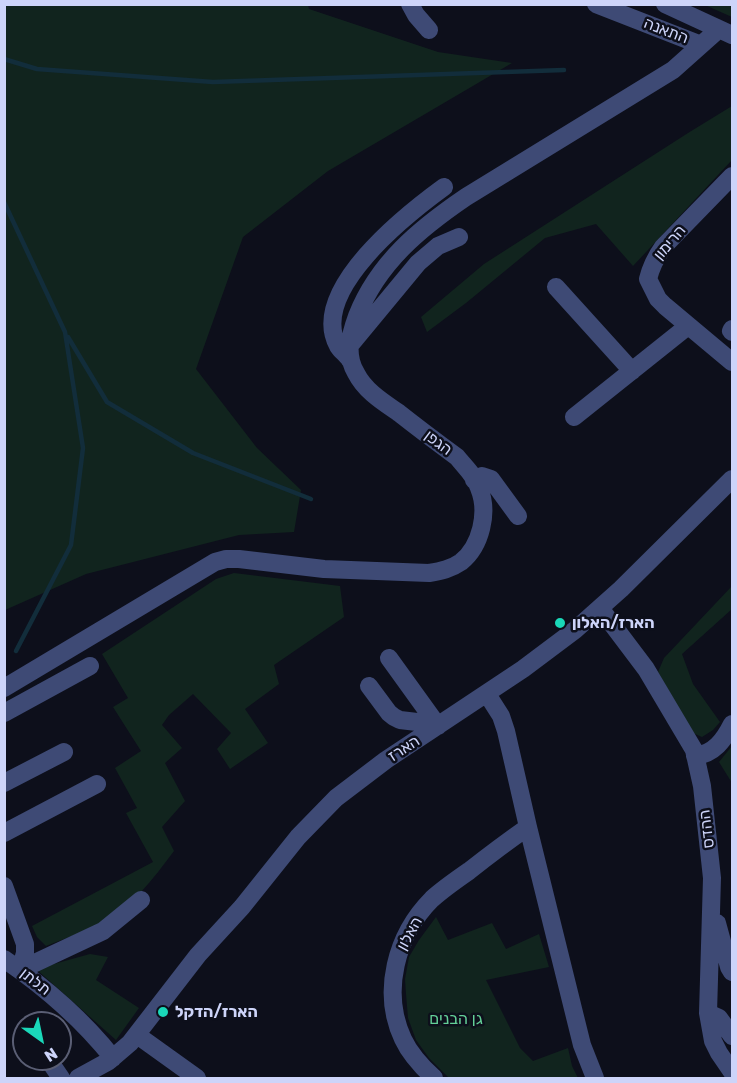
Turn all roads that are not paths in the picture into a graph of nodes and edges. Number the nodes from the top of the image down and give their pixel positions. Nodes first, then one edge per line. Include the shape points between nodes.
1 (410, 4) edge
2 (596, 4) edge
3 (665, 4) edge
4 (429, 30) dead end
5 (726, 32) edge
6 (701, 45) junction
7 (732, 176) edge
8 (444, 187) dead end
9 (459, 237) dead end
10 (556, 286) dead end
11 (688, 326) junction
12 (350, 353) junction
13 (732, 362) edge
14 (632, 371) junction
15 (574, 417) dead end
16 (732, 479) edge
17 (474, 480) junction
18 (518, 516) dead end
19 (600, 608) junction
20 (388, 658) dead end
21 (90, 666) dead end
22 (369, 686) dead end
23 (4, 688) edge
24 (488, 694) junction
25 (4, 713) edge
26 (434, 729) junction
27 (730, 736) edge
28 (64, 752) dead end
29 (695, 756) junction
30 (4, 783) edge
31 (97, 784) dead end
32 (528, 827) junction
33 (4, 833) edge
34 (4, 886) edge
35 (141, 900) dead end
36 (711, 910) junction
37 (4, 959) edge
38 (20, 970) junction
39 (732, 972) edge
40 (708, 1013) junction
41 (137, 1035) junction
42 (732, 1036) edge
43 (113, 1058) junction
44 (732, 1072) edge
45 (78, 1078) edge
46 (197, 1078) edge
47 (434, 1078) edge
48 (595, 1078) edge

1 - 4 street
2 - 6 street, התאנה
3 - 5 street
5 - 6 street
6 - 12 street via 673,70 466,197 410,240 373,283 353,327
7 - 11 street, הרימון via 663,247 650,270 648,279 658,298
8 - 12 street, הגפן via 382,237 340,294 333,330 339,346
9 - 12 street via 438,246 418,263
10 - 14 street
11 - 13 street, הרימון
11 - 14 street
12 - 17 street, הגפן via 356,373 369,390 457,457
14 - 15 street
16 - 19 street, הארז
17 - 18 street via 482,476 491,479
17 - 23 street, הגפן via 483,504 482,525 469,554 453,567 429,573 352,571 244,559 214,562
19 - 24 street, הארז
19 - 29 street, ההדס via 646,669
20 - 26 street
21 - 25 street
22 - 26 street via 394,717
24 - 26 street, הארז
24 - 32 street via 506,730
26 - 41 street, הארז via 361,778 317,817 198,955
27 - 29 street via 712,750
28 - 30 street
29 - 36 street, ההדס via 712,878
31 - 33 street
32 - 47 street, האלון via 432,899 405,936 393,977 396,1019 415,1058
32 - 48 street via 582,1045
34 - 38 street via 25,944
35 - 38 street via 103,931
36 - 39 street
36 - 40 street, ההדס
37 - 38 street, תלתן
38 - 43 street, תלתן via 65,1006
40 - 42 street via 719,1018
40 - 44 street, ההדס via 713,1041
41 - 43 street, הארז
41 - 46 street
43 - 45 street, הארז

